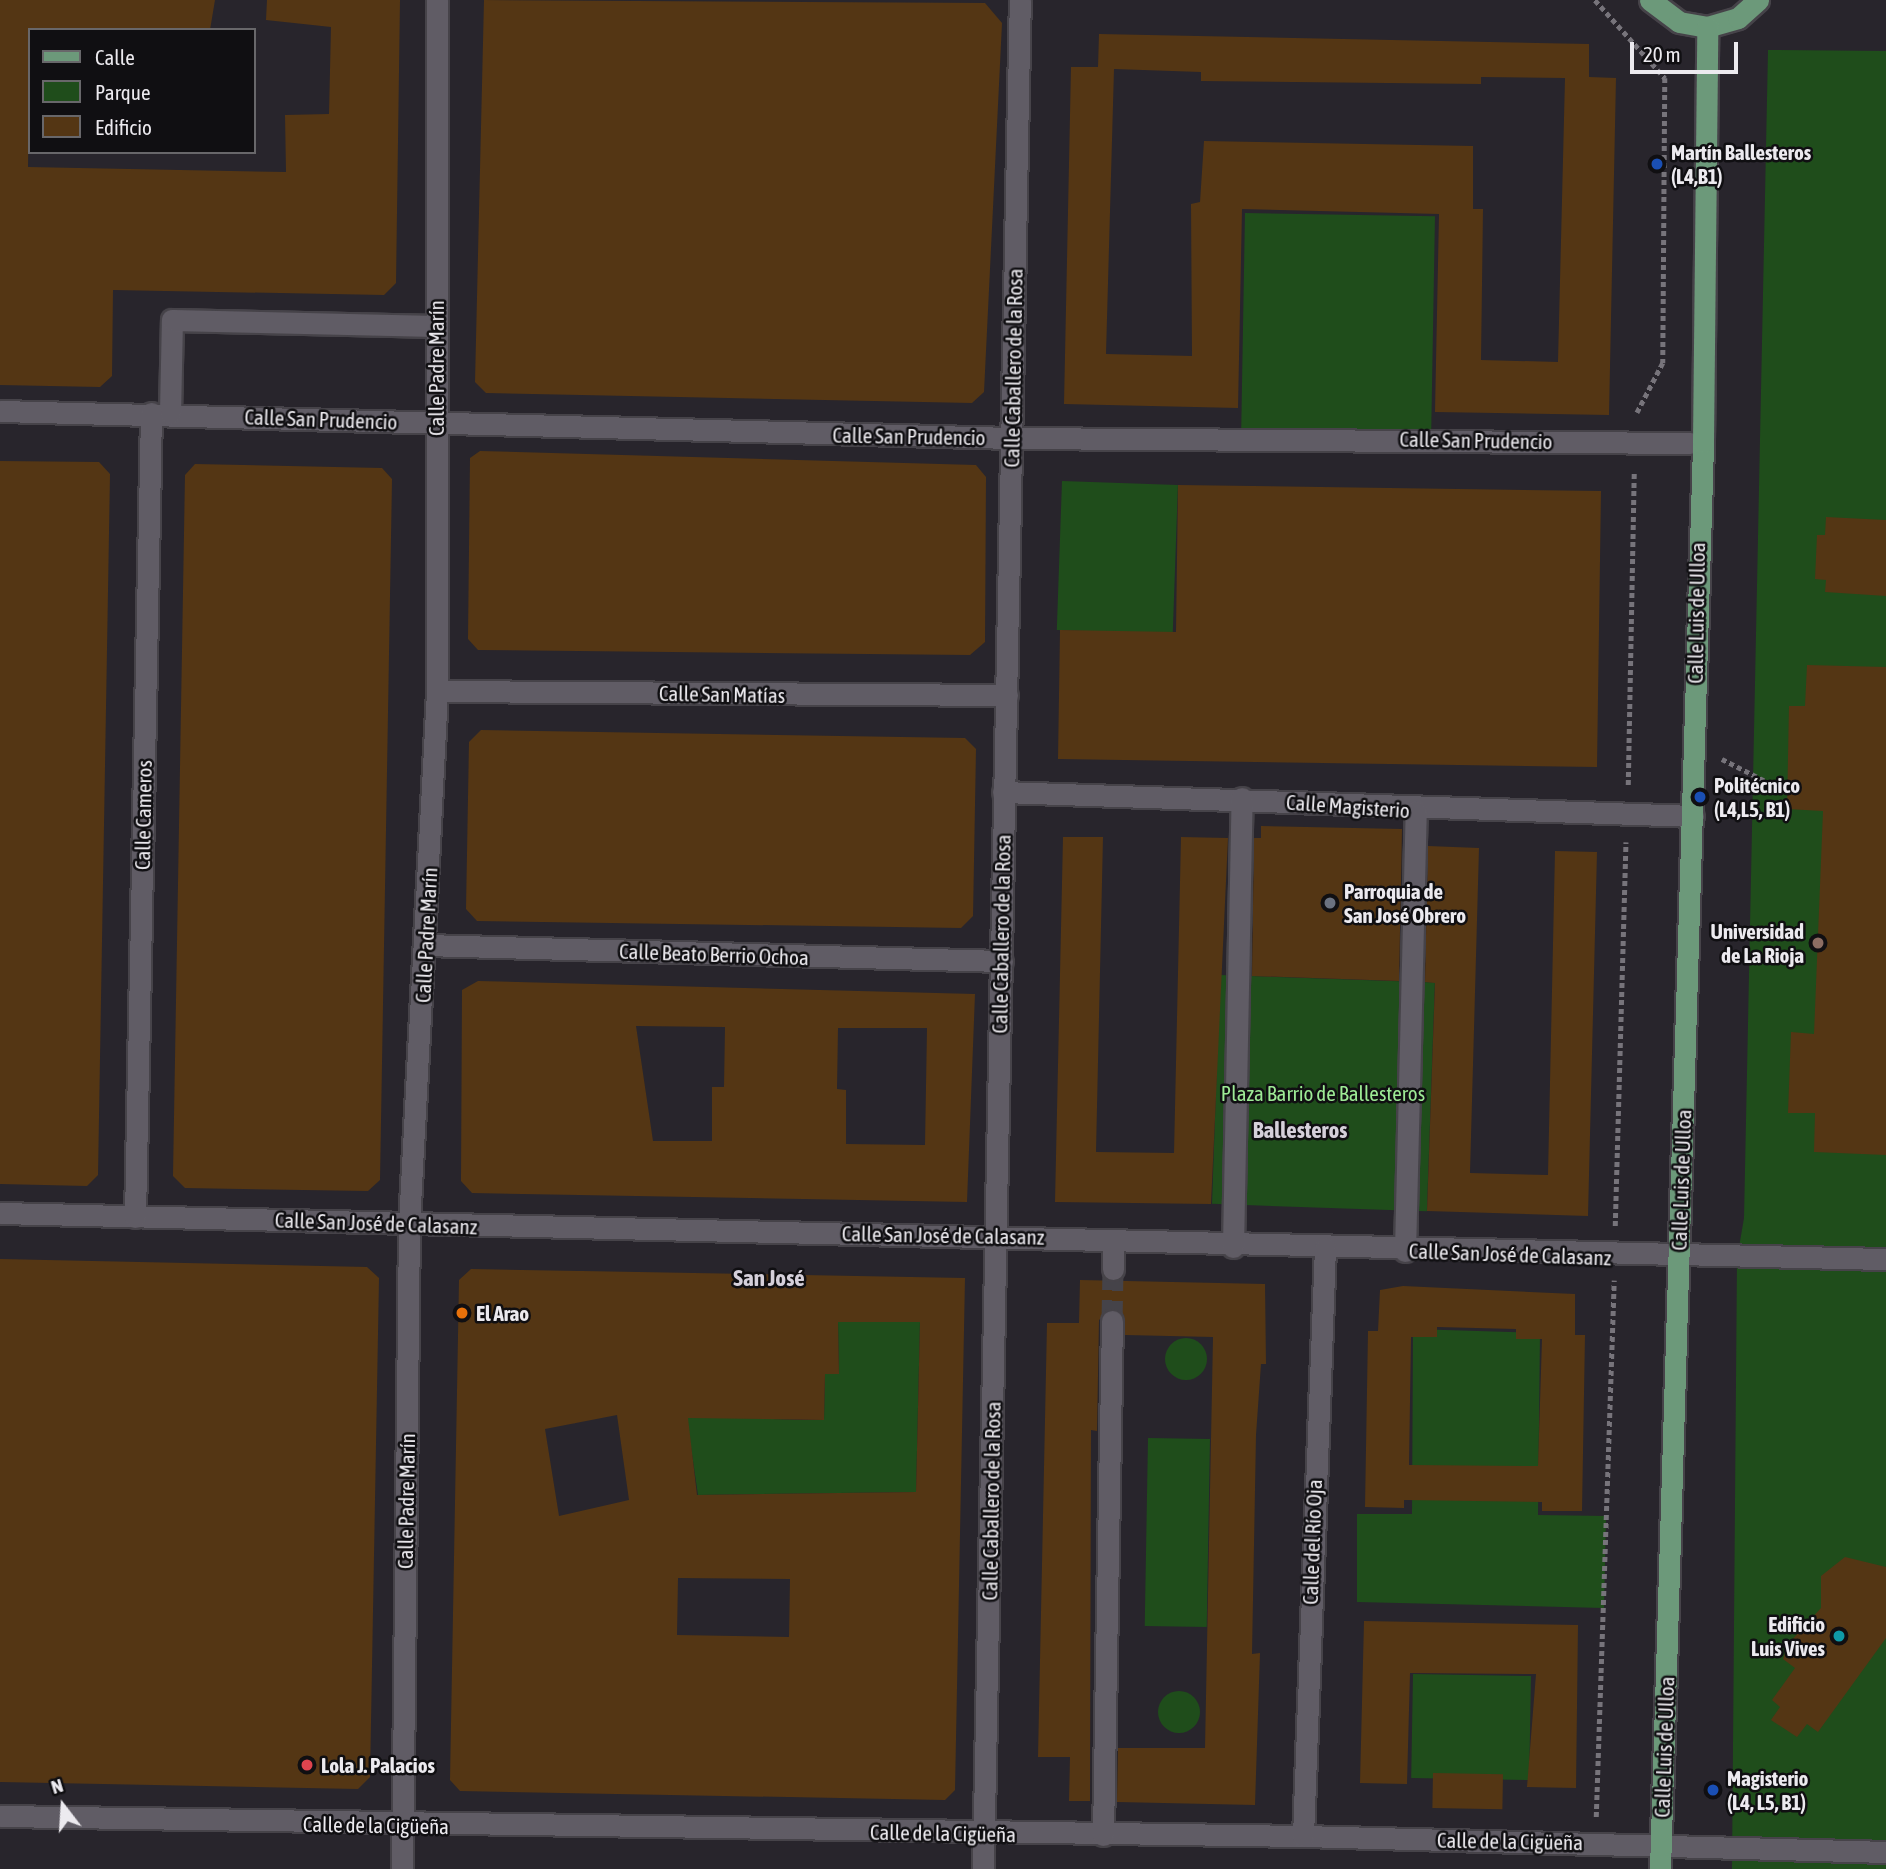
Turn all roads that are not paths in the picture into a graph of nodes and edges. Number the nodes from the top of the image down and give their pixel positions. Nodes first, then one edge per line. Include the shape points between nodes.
1 (438, 0) edge
2 (1020, 0) edge
3 (1650, 0) edge
4 (1758, 0) edge
5 (1707, 27) junction
6 (436, 326) junction
7 (1701, 373) junction
8 (0, 411) edge
9 (161, 413) junction
10 (436, 424) junction
11 (1012, 439) junction
12 (1690, 443) junction
13 (1698, 491) junction
14 (437, 691) junction
15 (1007, 695) junction
16 (1003, 792) junction
17 (1242, 799) junction
18 (1416, 811) junction
19 (1693, 816) junction
20 (425, 945) junction
21 (1002, 961) junction
22 (0, 1213) edge
23 (135, 1217) junction
24 (409, 1224) junction
25 (995, 1236) junction
26 (1113, 1240) junction
27 (1233, 1247) junction
28 (1325, 1248) junction
29 (1405, 1251) junction
30 (1678, 1258) junction
31 (1886, 1259) edge
32 (1114, 1269) tunnel mouth
33 (1112, 1321) tunnel mouth
34 (0, 1816) edge
35 (403, 1826) junction
36 (983, 1833) junction
37 (1103, 1835) junction
38 (1303, 1836) junction
39 (1661, 1844) junction
40 (1886, 1852) edge
41 (402, 1869) edge
42 (983, 1869) edge
43 (1660, 1869) edge

1 - 6 street, Calle Padre Marín
2 - 11 street, Calle Caballero de la Rosa
3 - 5 main road via 1679,23
4 - 5 main road via 1738,18
5 - 7 main road, Calle Luis de Ulloa
6 - 9 street via 172,320
6 - 10 street, Calle Padre Marín
7 - 12 main road, Calle Luis de Ulloa
7 - 13 main road, Calle Luis de Ulloa
8 - 9 street, Calle San Prudencio
9 - 10 street, Calle San Prudencio
9 - 23 street, Calle Cameros
10 - 11 street, Calle San Prudencio
10 - 14 street, Calle Padre Marín
11 - 12 street, Calle San Prudencio
11 - 15 street, Calle Caballero de la Rosa
12 - 13 main road, Calle Luis de Ulloa
13 - 19 main road, Calle Luis de Ulloa
14 - 15 street, Calle San Matías
14 - 20 street, Calle Padre Marín
15 - 16 street, Calle Caballero de la Rosa
16 - 17 street, Calle Magisterio
16 - 21 street, Calle Caballero de la Rosa
17 - 18 street, Calle Magisterio
17 - 27 street
18 - 19 street, Calle Magisterio
18 - 29 street
19 - 30 main road, Calle Luis de Ulloa
20 - 21 street, Calle Beato Berrio Ochoa
20 - 24 street, Calle Padre Marín
21 - 25 street, Calle Caballero de la Rosa
22 - 23 street, Calle San José de Calasanz
23 - 24 street, Calle San José de Calasanz
24 - 25 street, Calle San José de Calasanz
24 - 35 street, Calle Padre Marín
25 - 26 street, Calle San José de Calasanz
25 - 36 street, Calle Caballero de la Rosa
26 - 27 street, Calle San José de Calasanz
26 - 32 street
27 - 28 street, Calle San José de Calasanz
28 - 29 street, Calle San José de Calasanz
28 - 38 street, Calle del Río Oja
29 - 30 street, Calle San José de Calasanz
30 - 31 street, Calle San José de Calasanz
30 - 39 main road, Calle Luis de Ulloa
33 - 37 street
34 - 35 street, Calle de la Cigüeña
35 - 36 street, Calle de la Cigüeña
35 - 41 street, Calle Padre Marín
36 - 37 street, Calle de la Cigüeña
36 - 42 street, Calle Caballero de la Rosa
37 - 38 street, Calle de la Cigüeña
38 - 39 street, Calle de la Cigüeña
39 - 40 street, Calle de la Cigüeña
39 - 43 main road, Calle Luis de Ulloa

